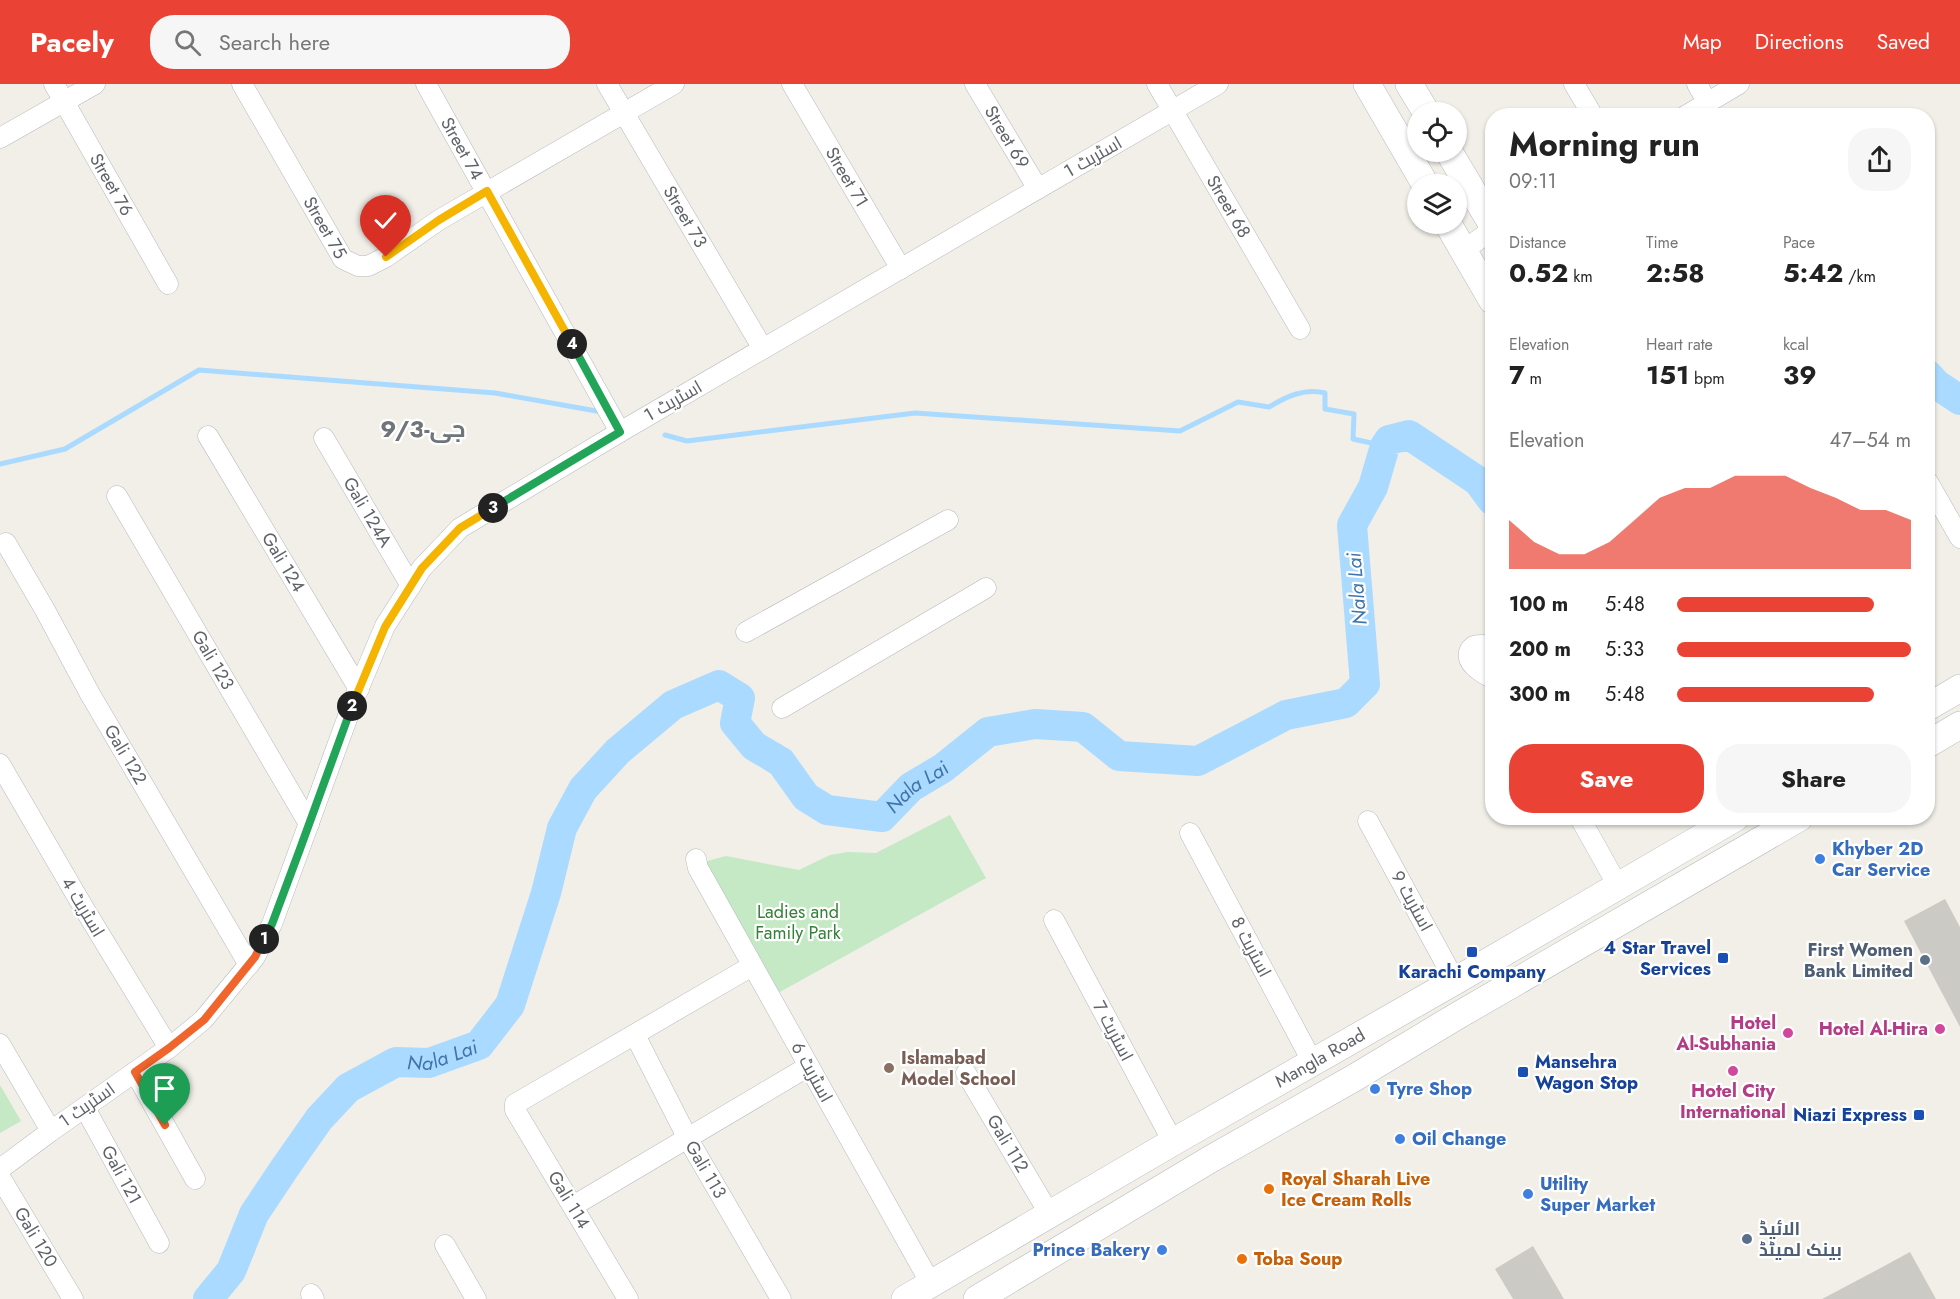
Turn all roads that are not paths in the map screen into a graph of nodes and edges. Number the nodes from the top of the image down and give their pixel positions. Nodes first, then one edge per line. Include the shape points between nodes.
1 (54, 84) edge
2 (95, 84) edge
3 (242, 84) edge
4 (426, 84) edge
5 (607, 84) edge
6 (674, 84) edge
7 (792, 84) edge
8 (975, 84) edge
9 (1157, 84) edge
10 (1218, 84) edge
11 (1367, 84) edge
12 (1409, 84) edge
13 (1574, 84) edge
14 (1697, 84) edge
15 (1739, 84) edge
16 (64, 102) junction
17 (1420, 102) edge
18 (1707, 102) junction
19 (1588, 108) edge
20 (1698, 108) edge
21 (1173, 111) junction
22 (623, 113) junction
23 (0, 138) edge
24 (1455, 162) edge
25 (1419, 174) edge
26 (1038, 189) junction
27 (487, 191) junction
28 (1485, 212) edge
29 (1454, 234) edge
30 (1485, 235) edge
31 (1464, 250) junction
32 (901, 269) junction
33 (168, 284) dead end
34 (1485, 288) edge
35 (1300, 329) dead end
36 (763, 350) junction
37 (620, 432) junction
38 (208, 436) dead end
39 (324, 438) dead end
40 (1935, 494) edge
41 (117, 496) dead end
42 (948, 520) dead end
43 (1960, 538) edge
44 (6, 543) dead end
45 (411, 586) junction
46 (986, 588) dead end
47 (746, 632) dead end
48 (1485, 649) edge
49 (1485, 674) edge
50 (1960, 688) edge
51 (359, 689) junction
52 (1935, 703) edge
53 (782, 708) dead end
54 (1960, 725) edge
55 (1935, 740) edge
56 (0, 764) edge
57 (1368, 821) dead end
58 (309, 824) junction
59 (1584, 825) edge
60 (1724, 825) edge
61 (1783, 825) edge
62 (1190, 833) dead end
63 (696, 859) dead end
64 (1618, 886) junction
65 (1054, 920) dead end
66 (249, 965) junction
67 (752, 966) junction
68 (1455, 981) junction
69 (635, 1035) junction
70 (0, 1044) edge
71 (169, 1048) junction
72 (1312, 1061) junction
73 (809, 1065) junction
74 (135, 1072) junction
75 (966, 1073) dead end
76 (85, 1108) junction
77 (51, 1131) junction
78 (688, 1139) junction
79 (1173, 1142) junction
80 (0, 1169) edge
81 (0, 1177) edge
82 (195, 1179) dead end
83 (573, 1206) junction
84 (1050, 1215) junction
85 (159, 1243) dead end
86 (445, 1245) dead end
87 (932, 1284) junction
88 (73, 1299) edge
89 (476, 1299) edge
90 (628, 1299) edge
91 (781, 1299) edge
92 (905, 1299) edge
93 (977, 1299) edge

1 - 16 street, Street 76
2 - 16 street
3 - 27 street, Street 75 via 343,259 358,266 368,266 386,257
4 - 27 street, Street 74
5 - 22 street, Street 73
6 - 22 street, Street 75
7 - 32 street, Street 71
8 - 26 street, Street 69
9 - 21 street, Street 68
10 - 21 street, اسٹریٹ 1
11 - 25 main road
12 - 17 main road
13 - 19 street
14 - 18 street
15 - 18 street
16 - 23 street
16 - 33 street, Street 76
18 - 20 street
21 - 26 street, اسٹریٹ 1
21 - 35 street, Street 68
22 - 27 street, Street 75
22 - 36 street, Street 73
24 - 28 main road
26 - 32 street, اسٹریٹ 1
27 - 37 street, Street 74
29 - 31 main road
30 - 31 street
31 - 34 main road
32 - 36 street, اسٹریٹ 1
36 - 37 street, اسٹریٹ 1
37 - 45 street, اسٹریٹ 1 via 460,528 422,568
38 - 51 street, Gali 124
39 - 45 street, Gali 124A
40 - 43 street
41 - 58 street, Gali 123
42 - 47 street
44 - 66 street, Gali 122
45 - 51 street, اسٹریٹ 1 via 385,627
46 - 53 street
48 - 49 street via 1477,645 1469,654 1470,662
50 - 52 main road
51 - 58 street, اسٹریٹ 1
54 - 55 main road
56 - 71 street, اسٹریٹ 4
57 - 68 street, اسٹریٹ 9
58 - 66 street, اسٹریٹ 1 via 272,924
59 - 64 street
60 - 64 main road, Mangla Road
61 - 93 main road, Mangla Road
62 - 72 street, اسٹریٹ 8
63 - 67 street, اسٹریٹ 6
64 - 68 main road, Mangla Road
65 - 79 street, اسٹریٹ 7
66 - 71 street, اسٹریٹ 1 via 204,1020
67 - 69 street
67 - 73 street, اسٹریٹ 6
68 - 72 main road, Mangla Road
69 - 78 street, Gali 113
69 - 83 street, Gali 114 via 515,1104
70 - 77 street
71 - 74 street, اسٹریٹ 1
72 - 79 main road, Mangla Road
73 - 78 street
73 - 87 street, اسٹریٹ 6
74 - 76 street, اسٹریٹ 1
74 - 82 street
75 - 84 street, Gali 112
76 - 77 street, اسٹریٹ 1
76 - 85 street, Gali 121
77 - 80 street, اسٹریٹ 1
78 - 83 street
78 - 91 street, Gali 113
79 - 84 main road, Mangla Road
81 - 88 street, Gali 120
83 - 90 street, Gali 114
84 - 87 main road, Mangla Road
86 - 89 street
87 - 92 main road, Mangla Road

